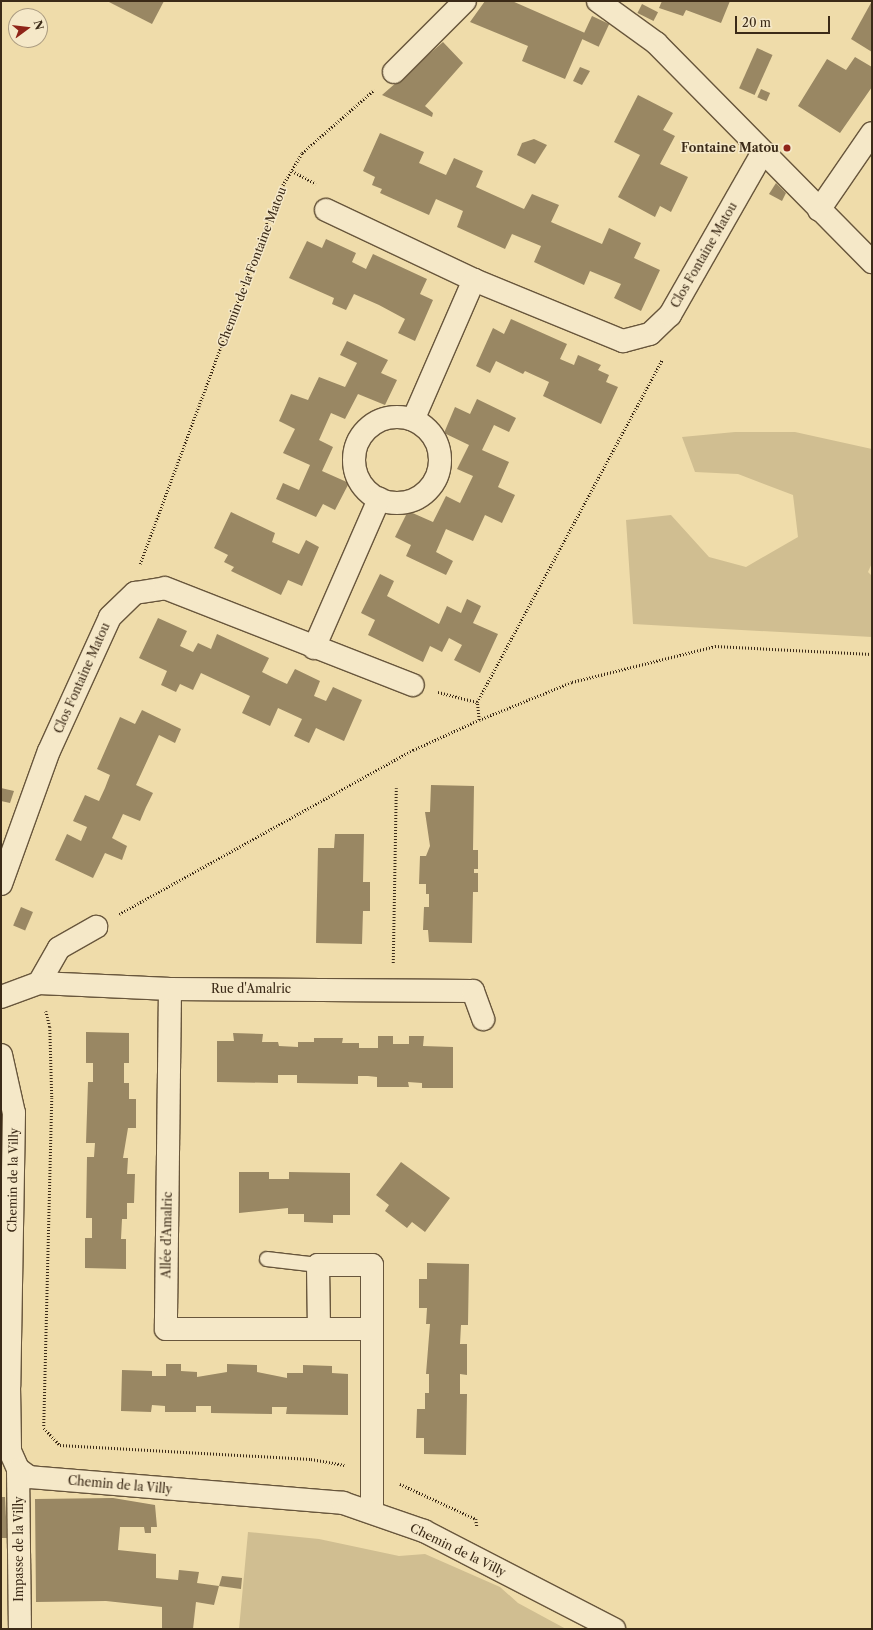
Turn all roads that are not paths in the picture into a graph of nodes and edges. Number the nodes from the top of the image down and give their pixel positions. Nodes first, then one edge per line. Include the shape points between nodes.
1 (465, 1) edge
2 (598, 1) edge
3 (394, 72) road end
4 (872, 133) edge
5 (762, 154) junction
6 (326, 210) dead end
7 (819, 210) junction
8 (872, 262) edge
9 (474, 280) junction
10 (413, 420) junction
11 (378, 499) junction
12 (314, 648) junction
13 (413, 685) road end
14 (1, 884) edge
15 (96, 927) dead end
16 (39, 983) junction
17 (170, 989) junction
18 (1, 997) edge
19 (483, 1019) dead end
20 (1, 1055) edge
21 (267, 1259) dead end
22 (318, 1265) junction
23 (319, 1329) junction
24 (372, 1329) junction
25 (18, 1469) junction
26 (372, 1512) junction
27 (20, 1629) edge
28 (614, 1629) edge

1 - 3 street
2 - 5 street via 656,43
4 - 7 street
5 - 7 street
5 - 9 street, Clos Fontaine Matou via 670,315 650,334 623,341
6 - 9 street, Clos Fontaine Matou
7 - 8 street
9 - 10 street
10 - 11 street via 399,416 371,425 354,450 358,479
10 - 11 street via 425,427 436,444 440,464 436,477 418,498 406,503
11 - 12 street
12 - 13 street
12 - 14 street, Clos Fontaine Matou via 165,588 135,593 110,617 49,751
15 - 16 street via 59,948
16 - 17 street, Rue d'Amalric
16 - 18 street, Rue d'Amalric
17 - 19 street, Rue d'Amalric via 473,990
17 - 23 street, Allée d'Amalric via 166,1329
20 - 25 street, Chemin de la Villy via 14,1113 9,1386 10,1451
21 - 22 lane
22 - 23 street
22 - 24 street via 372,1265
23 - 24 street, Allée d'Amalric
24 - 26 street
25 - 26 street, Chemin de la Villy via 29,1477 343,1503
25 - 27 street, Impasse de la Villy
26 - 28 street, Chemin de la Villy via 424,1531

